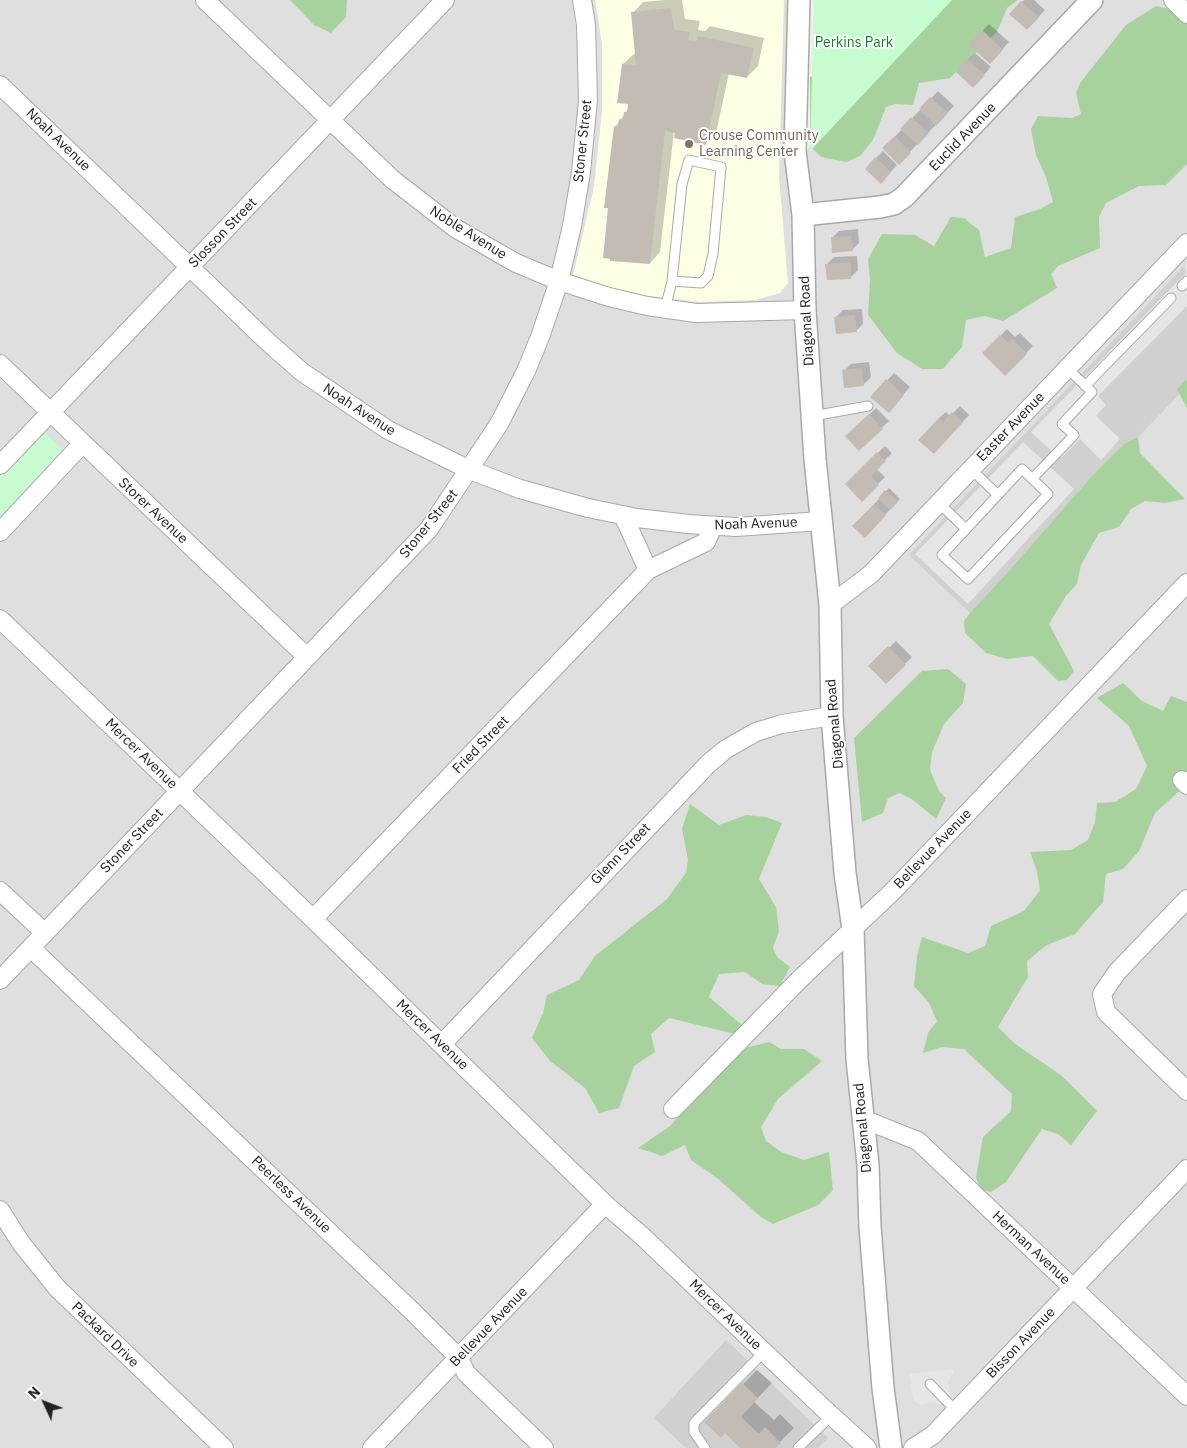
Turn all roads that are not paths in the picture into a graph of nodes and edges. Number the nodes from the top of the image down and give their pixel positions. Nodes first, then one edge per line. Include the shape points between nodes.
1 (205, 0) edge
2 (445, 0) edge
3 (582, 0) edge
4 (799, 0) edge
5 (1092, 0) edge
6 (1173, 0) edge
7 (1187, 14) edge
8 (0, 85) edge
9 (331, 120) junction
10 (803, 215) junction
11 (1184, 251) edge
12 (190, 266) junction
13 (672, 280) junction
14 (559, 281) junction
15 (1171, 298) dead end
16 (665, 309) junction
17 (805, 310) junction
18 (0, 364) edge
19 (1067, 368) junction
20 (1085, 386) junction
21 (868, 406) dead end
22 (50, 412) junction
23 (812, 416) junction
24 (82, 444) junction
25 (0, 464) edge
26 (971, 469) junction
27 (470, 470) junction
28 (1032, 479) junction
29 (998, 494) junction
30 (939, 503) junction
31 (623, 515) junction
32 (821, 521) junction
33 (713, 526) junction
34 (966, 529) junction
35 (0, 532) edge
36 (648, 570) junction
37 (1187, 583) edge
38 (830, 605) junction
39 (0, 619) edge
40 (307, 657) junction
41 (832, 716) junction
42 (180, 791) junction
43 (0, 891) edge
44 (1187, 899) edge
45 (313, 919) junction
46 (853, 929) junction
47 (45, 933) junction
48 (31, 948) junction
49 (0, 980) edge
50 (442, 1044) junction
51 (1187, 1091) edge
52 (673, 1109) dead end
53 (863, 1119) junction
54 (1187, 1169) edge
55 (605, 1204) junction
56 (0, 1210) edge
57 (1073, 1288) junction
58 (764, 1352) junction
59 (458, 1358) junction
60 (930, 1384) dead end
61 (1187, 1396) edge
62 (956, 1411) junction
63 (831, 1416) junction
64 (224, 1448) edge
65 (372, 1448) edge
66 (544, 1448) edge
67 (705, 1448) edge
68 (798, 1448) edge
69 (867, 1448) edge
70 (891, 1448) edge
71 (913, 1448) edge

1 - 9 street, Noble Avenue
2 - 9 street, Slosson Street
3 - 14 street, Stoner Street via 588,69 586,123 572,226
4 - 10 street, Diagonal Road via 795,151
5 - 10 street, Euclid Avenue via 904,198 894,204 868,210
6 - 7 street
8 - 12 street, Noah Avenue
9 - 12 street, Slosson Street
9 - 14 street, Noble Avenue via 392,179 455,228 516,263
10 - 17 street, Diagonal Road
11 - 19 street, Easter Avenue
12 - 22 street, Slosson Street
12 - 27 street, Noah Avenue via 302,372 388,430
13 - 13 lane via 701,283 708,276 721,167 690,160 682,184
13 - 16 lane
14 - 16 street, Noble Avenue via 609,297
14 - 27 street, Stoner Street via 526,371 499,424
15 - 20 lane
16 - 17 street, Noble Avenue via 696,313
17 - 23 street, Diagonal Road
18 - 22 street, Storer Avenue
19 - 20 lane
19 - 26 street, Easter Avenue
20 - 28 lane via 1092,392 1062,424 1074,435
21 - 23 lane
22 - 24 street, Storer Avenue
22 - 25 street, Slosson Street
23 - 32 street, Diagonal Road
24 - 35 street
24 - 40 street, Storer Avenue
26 - 29 lane
26 - 30 street, Easter Avenue
27 - 31 street, Noah Avenue via 520,489
27 - 40 street, Stoner Street via 429,529
28 - 29 lane via 1022,469
28 - 34 lane via 1048,494 968,579 942,555
29 - 34 lane
30 - 34 lane
30 - 38 street, Easter Avenue via 871,574
31 - 33 street, Noah Avenue
31 - 36 street
32 - 33 street, Noah Avenue
32 - 38 street, Diagonal Road
33 - 36 street, Fried Street via 706,542
36 - 45 street, Fried Street
37 - 46 street, Bellevue Avenue via 931,852
38 - 41 street, Diagonal Road
39 - 42 street, Mercer Avenue
40 - 42 street, Stoner Street
41 - 46 street, Diagonal Road
41 - 50 street, Glenn Street via 756,732 708,764
42 - 45 street, Mercer Avenue
42 - 47 street, Stoner Street
43 - 47 street
44 - 51 street via 1117,972 1102,994 1106,1012
45 - 50 street, Mercer Avenue
46 - 52 street, Bellevue Avenue via 798,980
46 - 53 street, Diagonal Road via 857,1058
47 - 48 street, Stoner Street
48 - 49 street
48 - 59 street, Peerless Avenue
50 - 55 street, Mercer Avenue
53 - 57 street, Herman Avenue via 918,1141
53 - 70 street, Diagonal Road via 883,1388
54 - 57 street, Bisson Avenue
55 - 58 street, Mercer Avenue
55 - 59 street, Bellevue Avenue
56 - 64 street, Packard Drive via 21,1243 58,1288
57 - 61 street, Herman Avenue
57 - 62 street, Bisson Avenue
58 - 63 street, Mercer Avenue
58 - 67 lane via 694,1423 694,1432
59 - 65 street, Bellevue Avenue
59 - 66 street, Peerless Avenue via 466,1372
60 - 62 lane
62 - 71 street, Bisson Avenue via 933,1435
63 - 68 lane
63 - 69 street, Mercer Avenue

